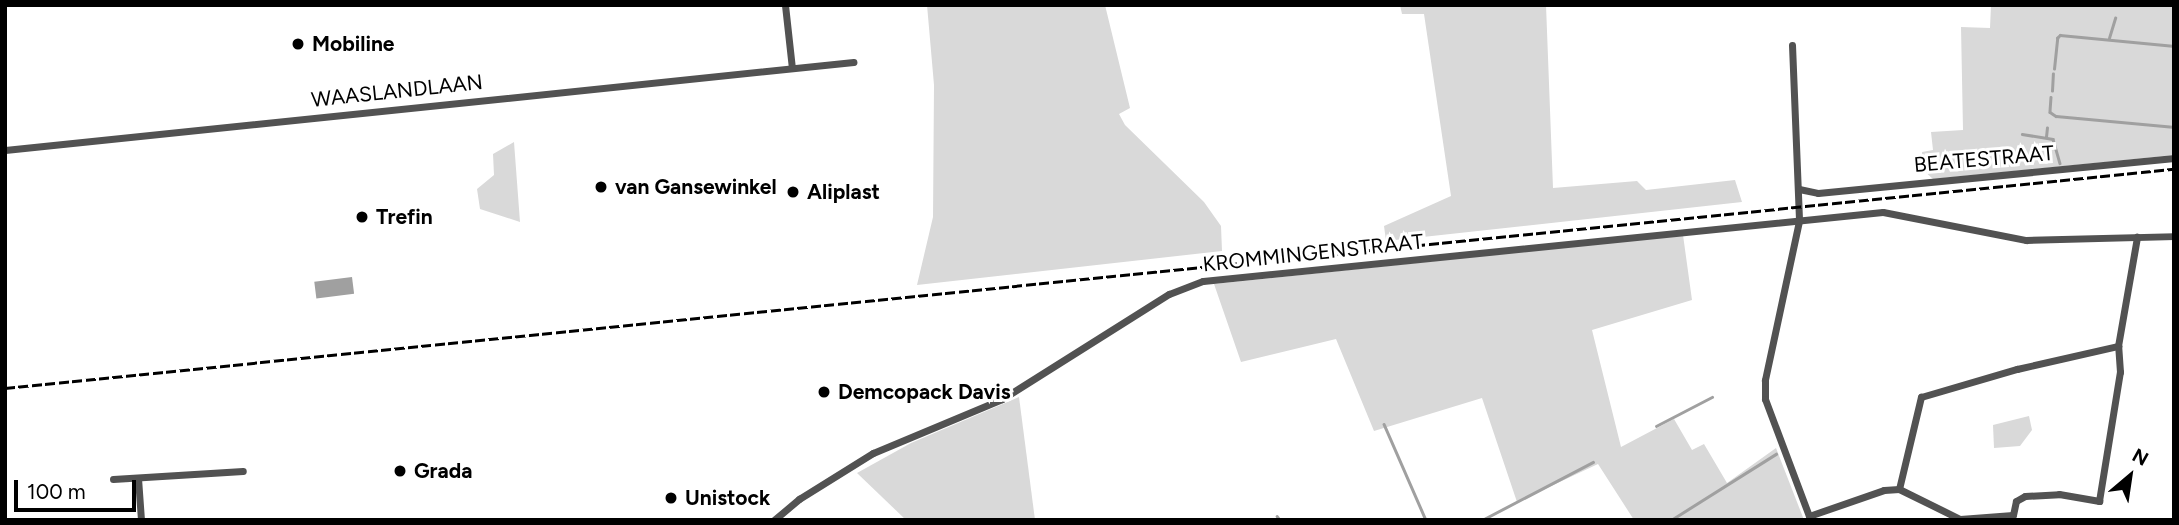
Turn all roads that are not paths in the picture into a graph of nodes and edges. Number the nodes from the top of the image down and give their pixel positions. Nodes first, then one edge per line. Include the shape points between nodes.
1 (785, 5) edge
2 (1792, 46) dead end
3 (853, 62) dead end
4 (792, 68) junction
5 (5, 150) edge
6 (2174, 159) edge
7 (1799, 189) junction
8 (1799, 221) junction
9 (2174, 236) edge
10 (2137, 237) junction
11 (2118, 346) junction
12 (243, 471) dead end
13 (138, 478) junction
14 (113, 479) dead end
15 (1899, 489) junction
16 (1809, 518) edge
17 (141, 520) edge
18 (774, 520) edge

1 - 4 street
2 - 7 street
3 - 4 street, WAASLANDLAAN
4 - 5 street, WAASLANDLAAN
6 - 7 street, BEATESTRAAT via 1818,193
7 - 8 street
8 - 10 street, KROMMINGENSTRAAT via 1883,212 2026,240
8 - 16 street via 1765,380 1765,399
8 - 18 street, KROMMINGENSTRAAT via 1203,281 1169,294 1002,399 873,453
9 - 10 street, KROMMINGENSTRAAT
10 - 11 street
11 - 15 street via 1921,397
11 - 15 street via 2120,372 2099,501 2059,494 2025,496 2016,501 2013,515 1960,519
12 - 13 street
13 - 14 street
13 - 17 street
15 - 16 street via 1884,490

